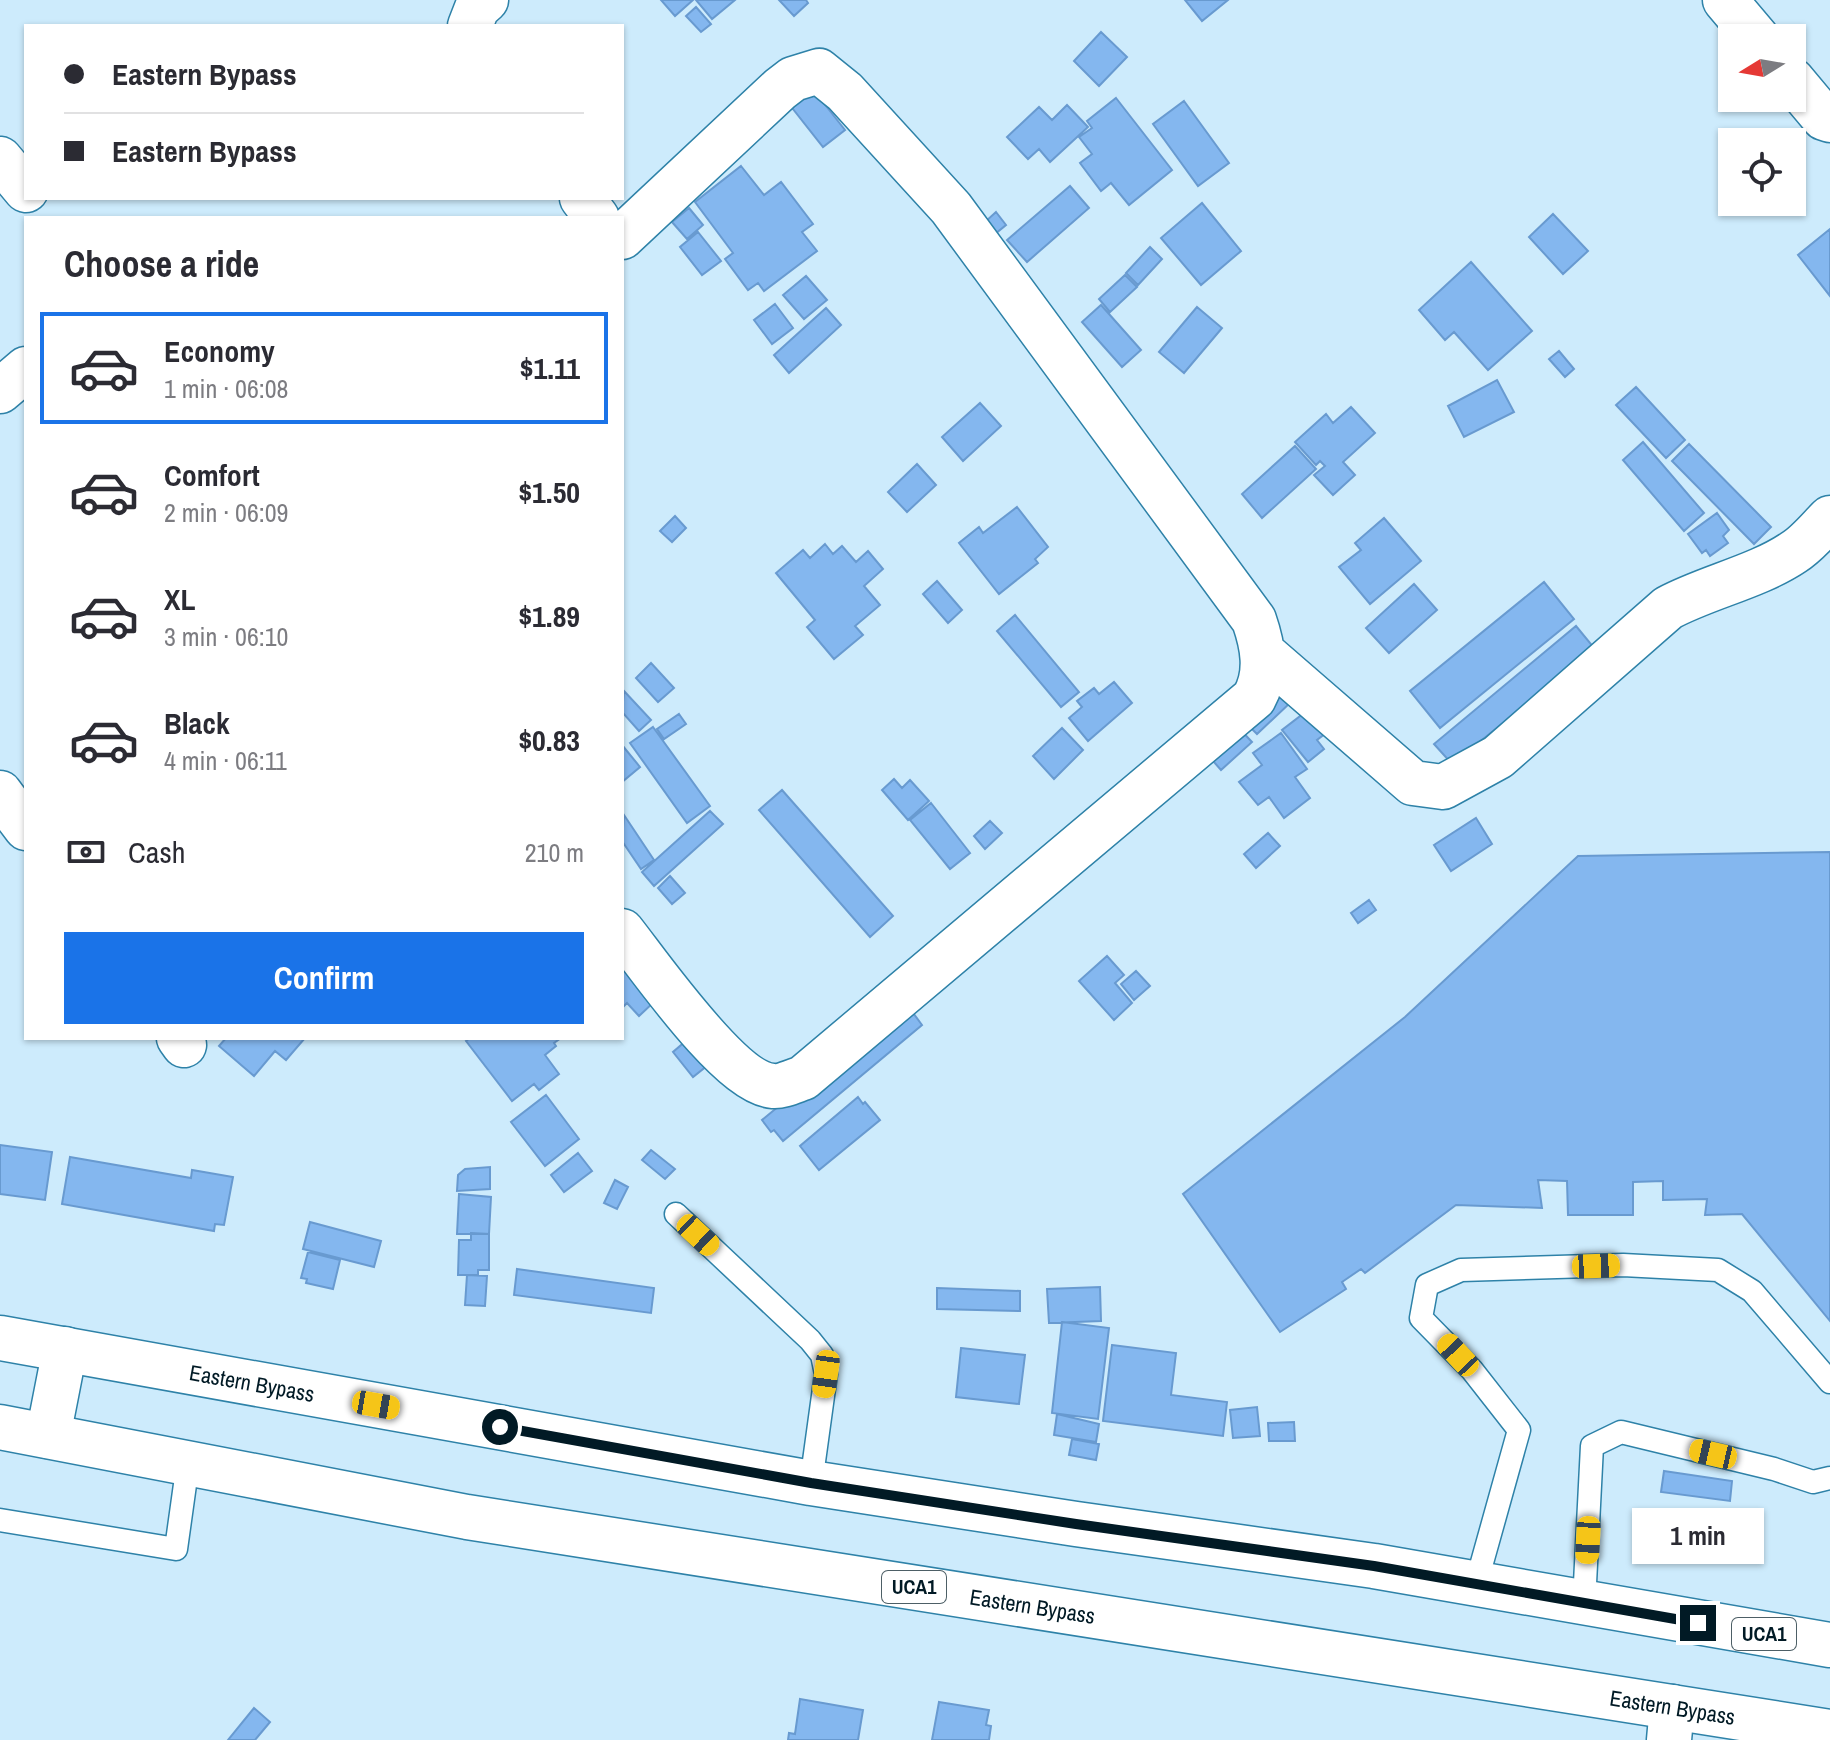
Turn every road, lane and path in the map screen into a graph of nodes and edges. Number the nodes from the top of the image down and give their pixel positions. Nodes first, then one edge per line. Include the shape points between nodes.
1 (486, 0) edge
2 (1725, 0) edge
3 (471, 24) edge
4 (1745, 24) edge
5 (1806, 97) edge
6 (1830, 120) edge
7 (0, 159) edge
8 (24, 188) edge
9 (34, 200) edge
10 (47, 216) edge
11 (624, 235) edge
12 (24, 371) edge
13 (0, 391) edge
14 (1830, 518) edge
15 (1263, 653) junction
16 (0, 793) edge
17 (24, 825) edge
18 (624, 934) edge
19 (676, 1214) dead end
20 (0, 1338) edge
21 (65, 1349) junction
22 (1830, 1382) edge
23 (0, 1427) edge
24 (48, 1436) junction
25 (188, 1463) junction
26 (1830, 1478) edge
27 (811, 1483) junction
28 (0, 1520) edge
29 (1476, 1584) junction
30 (1584, 1603) junction
31 (1830, 1645) edge
32 (1671, 1723) edge
33 (1830, 1732) edge

1 - 3 main road
2 - 4 main road
5 - 6 main road
7 - 8 main road
9 - 10 main road
11 - 15 main road via 780,89 819,71 845,92 951,208 1254,620
12 - 13 main road
14 - 15 main road via 1795,552 1668,608 1498,757 1443,787 1413,783
15 - 18 main road via 1254,698 803,1078 772,1086 741,1072 701,1032
16 - 17 main road
19 - 27 lane via 822,1355 826,1374
20 - 21 main road, Eastern Bypass / UCA1
21 - 24 main road
21 - 27 main road, Eastern Bypass / UCA1
22 - 29 lane via 1752,1291 1718,1270 1623,1265 1461,1270 1427,1285 1421,1318 1472,1370 1519,1430
23 - 24 main road, Eastern Bypass / UCA1
24 - 25 main road, Eastern Bypass / UCA1
25 - 28 lane via 176,1549
25 - 32 main road, Eastern Bypass / UCA1 via 467,1517
26 - 30 lane via 1813,1482 1621,1432 1592,1446
27 - 29 main road, Eastern Bypass / UCA1
29 - 30 main road, Eastern Bypass / UCA1
30 - 31 main road, Eastern Bypass / UCA1
32 - 33 main road, Eastern Bypass / UCA1

